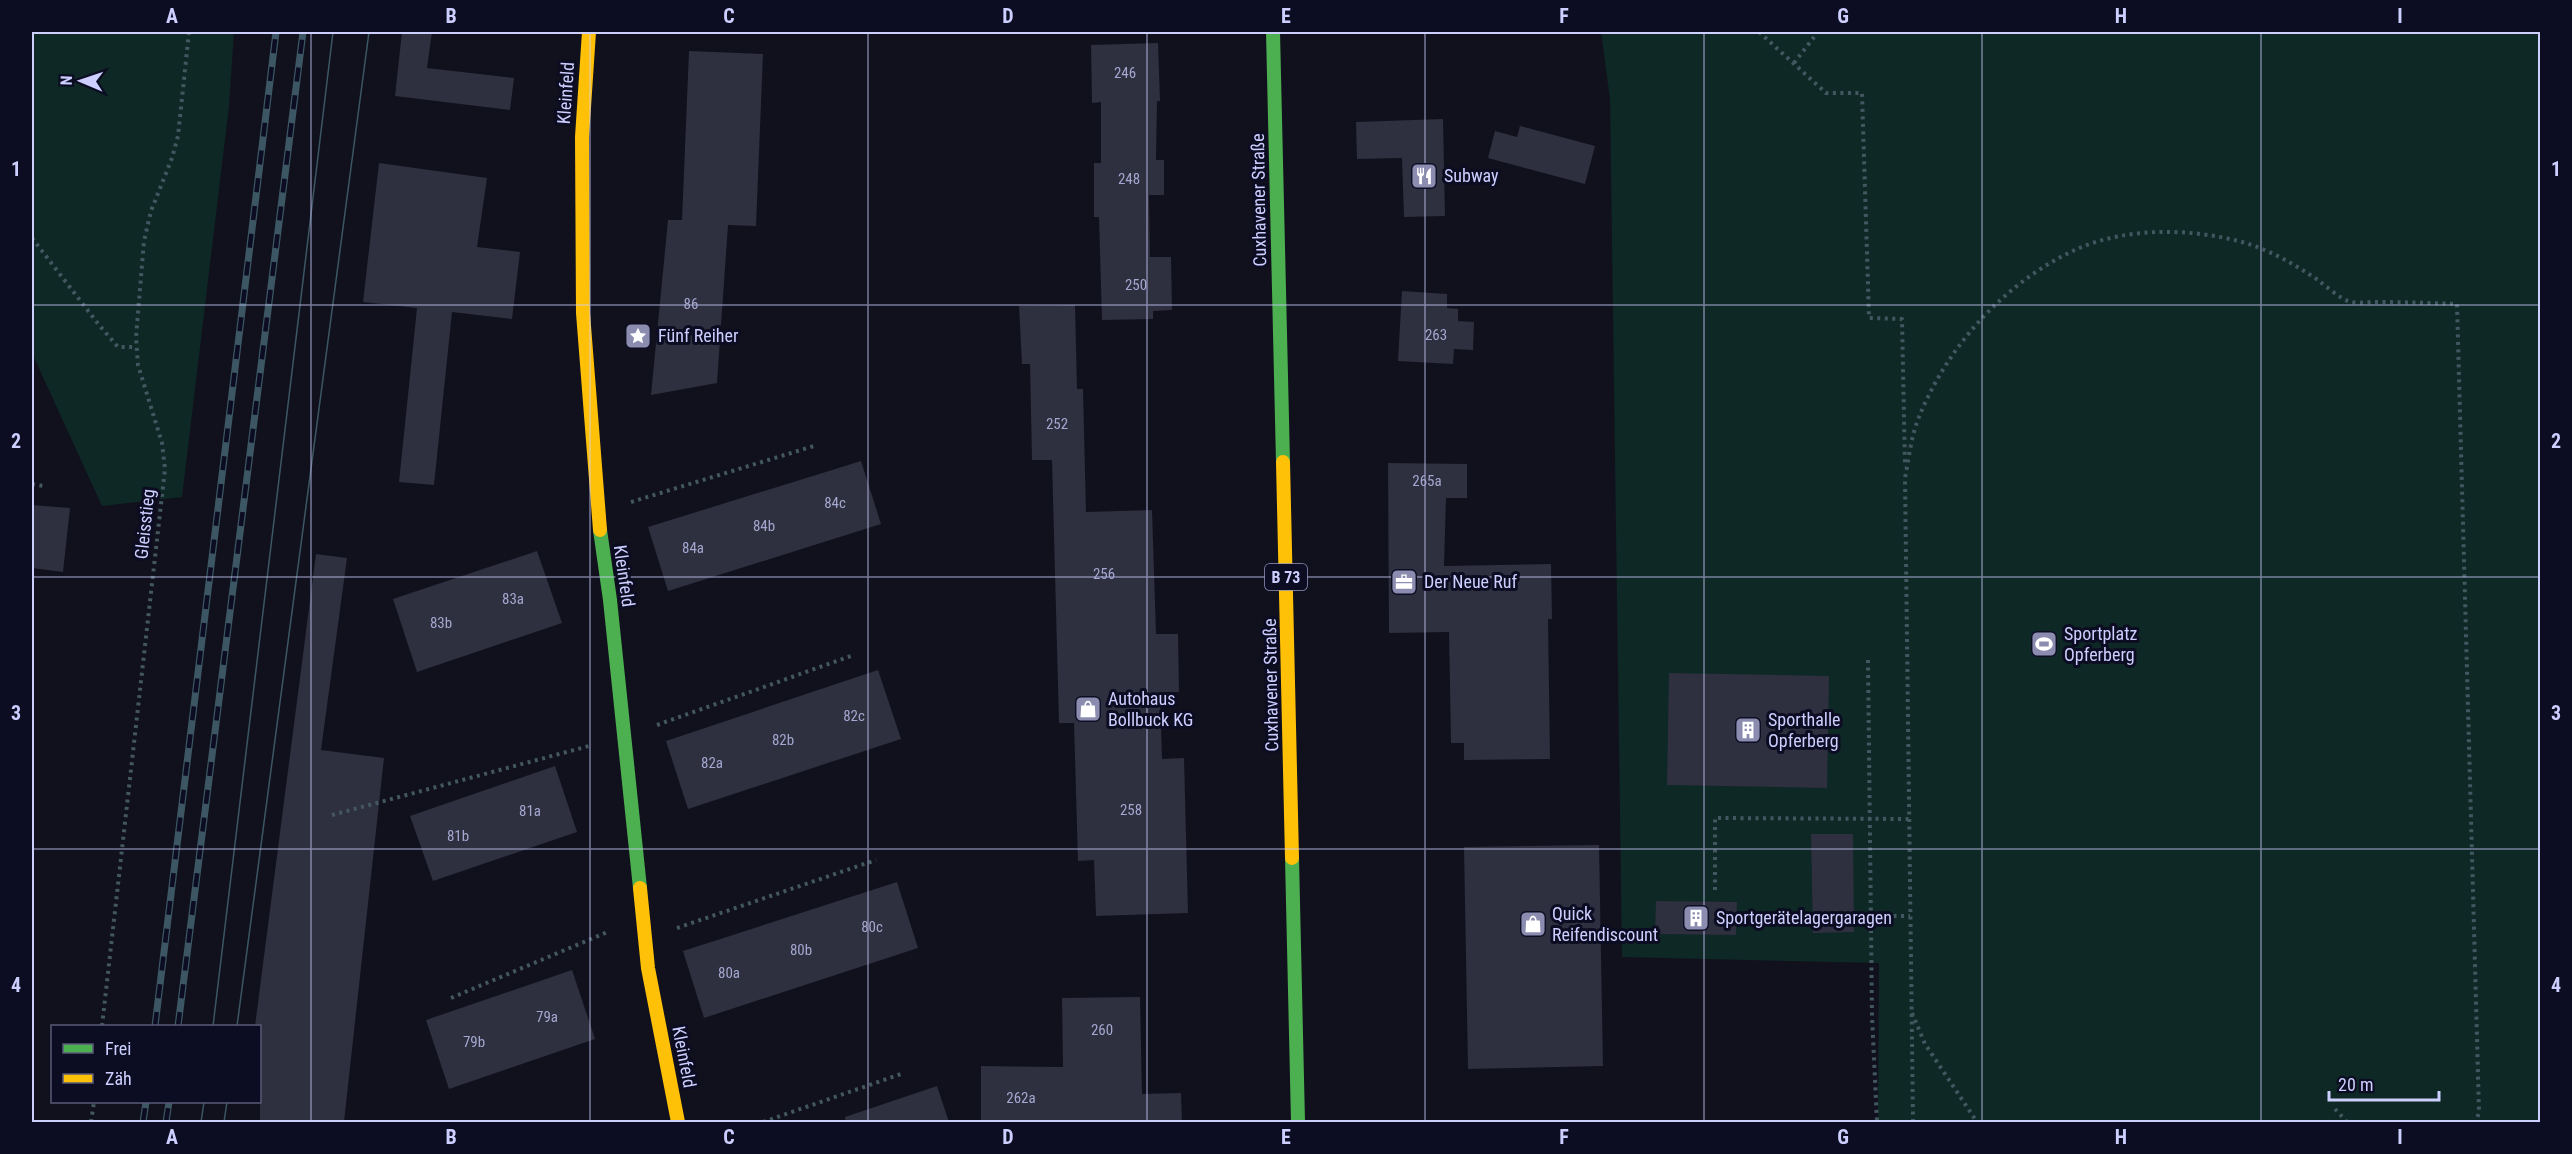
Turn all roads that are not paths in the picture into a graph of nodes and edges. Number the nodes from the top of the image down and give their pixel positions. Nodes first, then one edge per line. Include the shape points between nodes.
1 (589, 32) edge
2 (1273, 32) edge
3 (678, 1122) edge
4 (1298, 1122) edge

1 - 3 street, Kleinfeld via 582,137 583,313 597,512 610,600 648,968
2 - 4 street, Cuxhavener Straße / B 73

